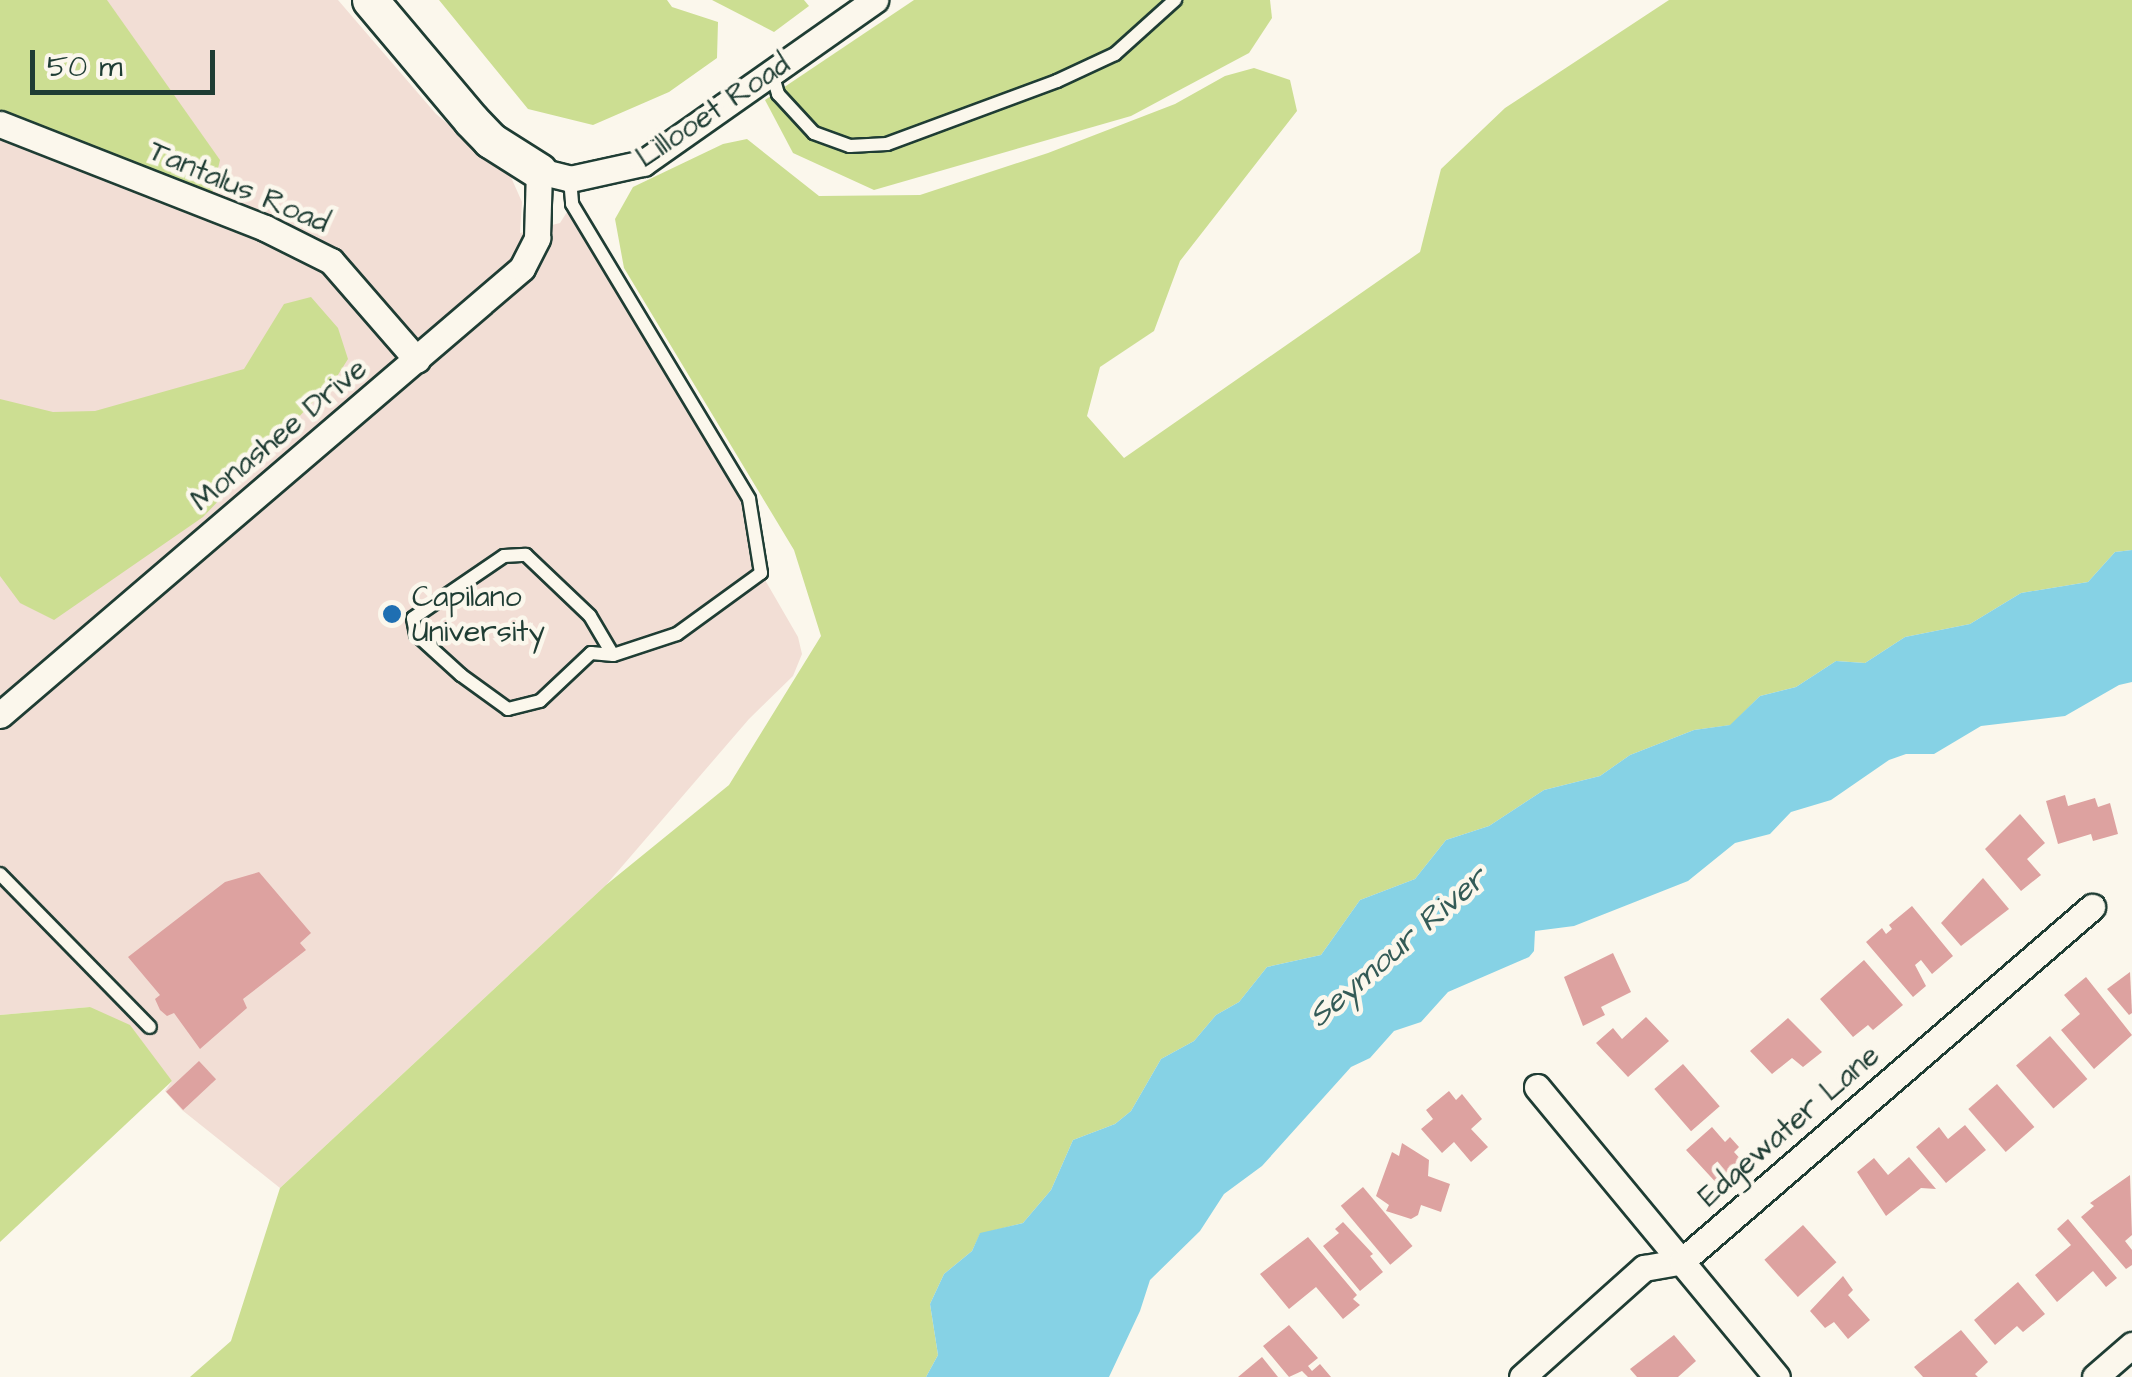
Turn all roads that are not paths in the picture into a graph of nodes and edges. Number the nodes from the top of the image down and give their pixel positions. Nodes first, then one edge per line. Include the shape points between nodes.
1 (370, 0) edge
2 (876, 0) edge
3 (1174, 0) edge
4 (772, 73) junction
5 (0, 124) edge
6 (554, 175) junction
7 (416, 360) junction
8 (613, 655) junction
9 (0, 716) edge
10 (0, 874) edge
11 (2092, 907) dead end
12 (150, 1027) dead end
13 (1537, 1087) dead end
14 (1682, 1260) junction
15 (2132, 1345) edge
16 (1522, 1377) edge
17 (1777, 1377) edge
18 (2095, 1377) edge

1 - 6 street via 490,140
2 - 4 street, Lillooet Road
3 - 4 lane via 1115,54 887,144 850,146 814,133 778,94
4 - 6 street, Lillooet Road via 658,155 624,170
5 - 7 street, Tantalus Road via 332,260
6 - 7 street, Monashee Drive via 532,254
6 - 8 lane via 748,499 761,572 677,634
7 - 9 street, Monashee Drive
8 - 8 lane via 591,654 540,701 508,709 416,634 413,618 504,556 526,555 590,616
10 - 12 lane
11 - 14 street, Edgewater Lane
13 - 14 street
14 - 16 street, Edgewater Lane via 1644,1268
14 - 17 street
15 - 18 street

